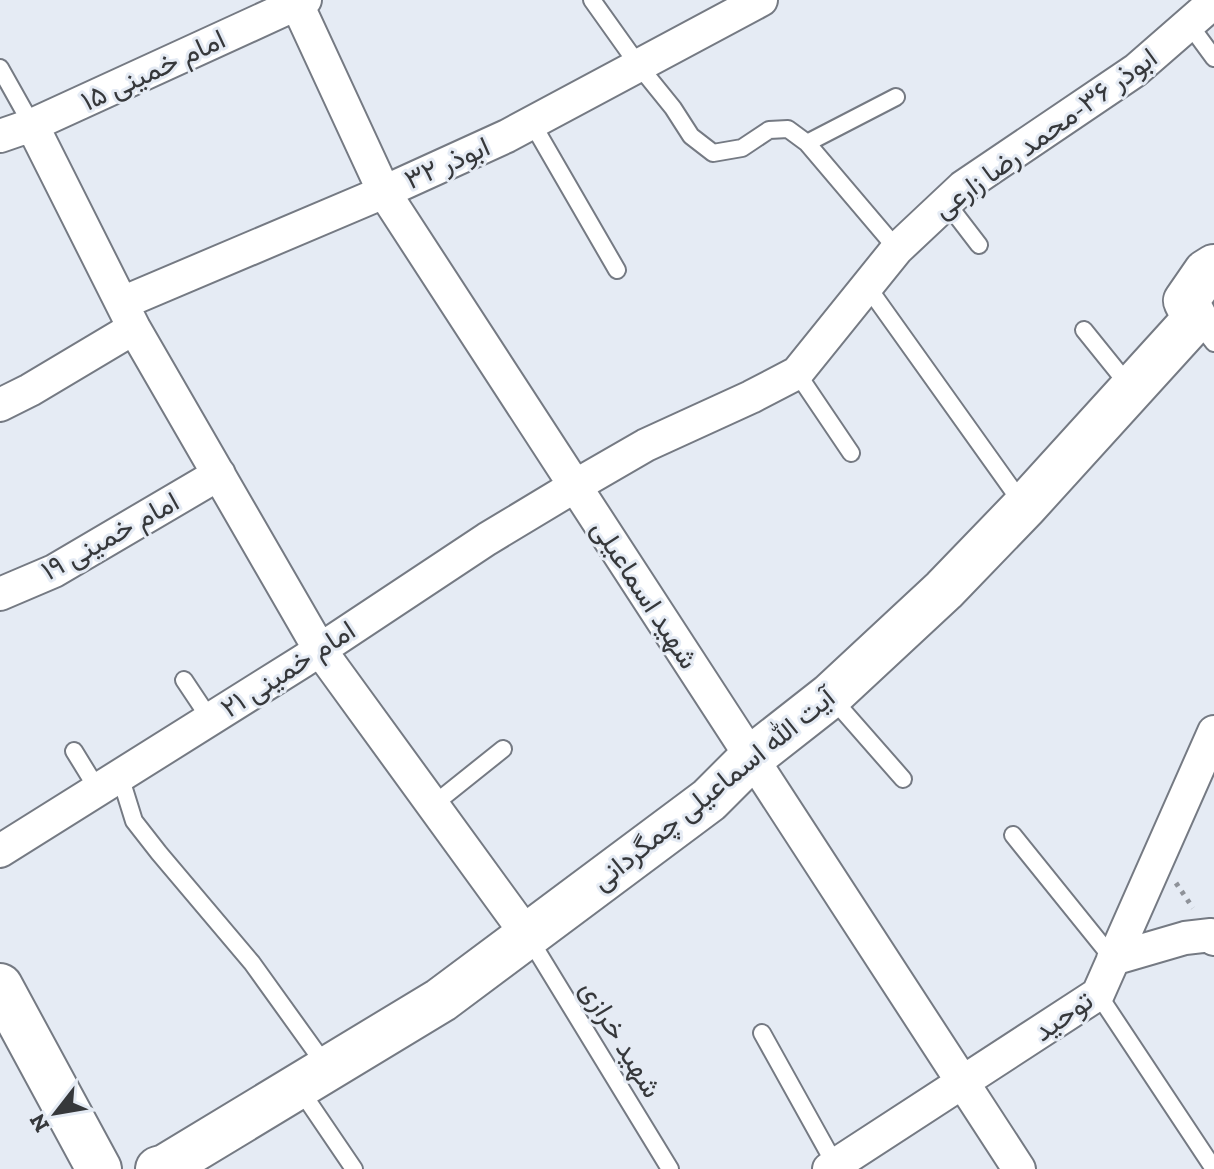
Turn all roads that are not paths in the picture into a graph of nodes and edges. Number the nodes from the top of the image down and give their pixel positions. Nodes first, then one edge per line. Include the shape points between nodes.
1 (592, 0) edge
2 (761, 0) edge
3 (301, 2) edge
4 (1214, 2) edge
5 (1189, 24) junction
6 (1214, 58) edge
7 (639, 66) junction
8 (0, 68) edge
9 (896, 97) dead end
10 (532, 123) junction
11 (32, 125) junction
12 (0, 136) edge
13 (807, 143) junction
14 (384, 192) junction
15 (946, 202) junction
16 (979, 245) dead end
17 (897, 249) junction
18 (1214, 267) edge
19 (617, 270) dead end
20 (867, 286) junction
21 (128, 315) junction
22 (1208, 327) edge
23 (1084, 330) dead end
24 (797, 373) junction
25 (1131, 389) junction
26 (2, 400) edge
27 (851, 453) dead end
28 (219, 474) junction
29 (575, 486) junction
30 (1025, 506) junction
31 (0, 594) edge
32 (320, 650) junction
33 (184, 680) dead end
34 (830, 696) junction
35 (210, 719) junction
36 (1213, 734) edge
37 (503, 749) dead end
38 (74, 751) dead end
39 (751, 758) junction
40 (903, 779) dead end
41 (109, 783) junction
42 (433, 805) junction
43 (1013, 835) dead end
44 (0, 851) edge
45 (528, 936) junction
46 (1213, 937) edge
47 (1113, 959) junction
48 (0, 986) edge
49 (1098, 994) junction
50 (762, 1033) dead end
51 (313, 1077) junction
52 (964, 1083) junction
53 (834, 1168) edge
54 (99, 1169) edge
55 (158, 1169) edge
56 (354, 1169) edge
57 (670, 1169) edge
58 (1019, 1169) edge
59 (1214, 1169) edge

1 - 7 lane
2 - 7 street, ابوذر ۳۲
3 - 11 street, امام خمینی ۱۵
3 - 14 street, شهید اسماعیلی
4 - 5 street, ابوذر ۳۶-محمد رضا زارعی
5 - 6 lane
5 - 15 street, ابوذر ۳۶-محمد رضا زارعی via 1136,70
7 - 10 street, ابوذر ۳۲
7 - 13 lane via 691,136 713,153 742,148 769,130 788,129
8 - 11 lane
9 - 13 lane
10 - 14 street, ابوذر ۳۲
10 - 19 lane
11 - 12 street, امام خمینی ۱۵
11 - 21 street
13 - 17 lane
14 - 21 street, ابوذر ۳۲
14 - 29 street, شهید اسماعیلی
15 - 16 lane
15 - 17 street, ابوذر ۳۶-محمد رضا زارعی
17 - 20 street, ابوذر ۳۶-محمد رضا زارعی
18 - 22 main road via 1186,301
20 - 24 street, ابوذر ۳۶-محمد رضا زارعی
20 - 30 lane
21 - 26 street, ابوذر ۳۲ via 30,390
21 - 28 street
22 - 25 main road, آیت الله اسماعیلی چمگردانی
23 - 25 lane
24 - 27 lane
24 - 29 street, ابوذر ۳۶-محمد رضا زارعی via 646,445
25 - 30 main road, آیت الله اسماعیلی چمگردانی
28 - 31 street, امام خمینی ۱۹ via 54,571
28 - 32 street
29 - 32 street, امام خمینی ۲۱
29 - 39 street, شهید اسماعیلی
30 - 34 main road, آیت الله اسماعیلی چمگردانی
32 - 35 street, امام خمینی ۲۱
32 - 42 street
33 - 35 lane
34 - 39 main road, آیت الله اسماعیلی چمگردانی
34 - 40 lane
35 - 41 street, امام خمینی ۲۱
36 - 47 street, توحید
37 - 42 lane
38 - 41 lane
39 - 45 main road, آیت الله اسماعیلی چمگردانی via 709,800
39 - 52 street, شهید اسماعیلی
41 - 44 street, امام خمینی ۲۱
41 - 51 lane via 159,853 252,963
42 - 45 street
43 - 47 lane
45 - 51 main road, آیت الله اسماعیلی چمگردانی via 441,1000
45 - 57 lane, شهید خرازی
46 - 47 street via 1185,938
47 - 49 street, توحید
48 - 54 main road
49 - 52 street, توحید
49 - 59 lane
50 - 53 lane
51 - 55 main road, آیت الله اسماعیلی چمگردانی
51 - 56 lane
52 - 53 street, توحید
52 - 58 street, شهید اسماعیلی

